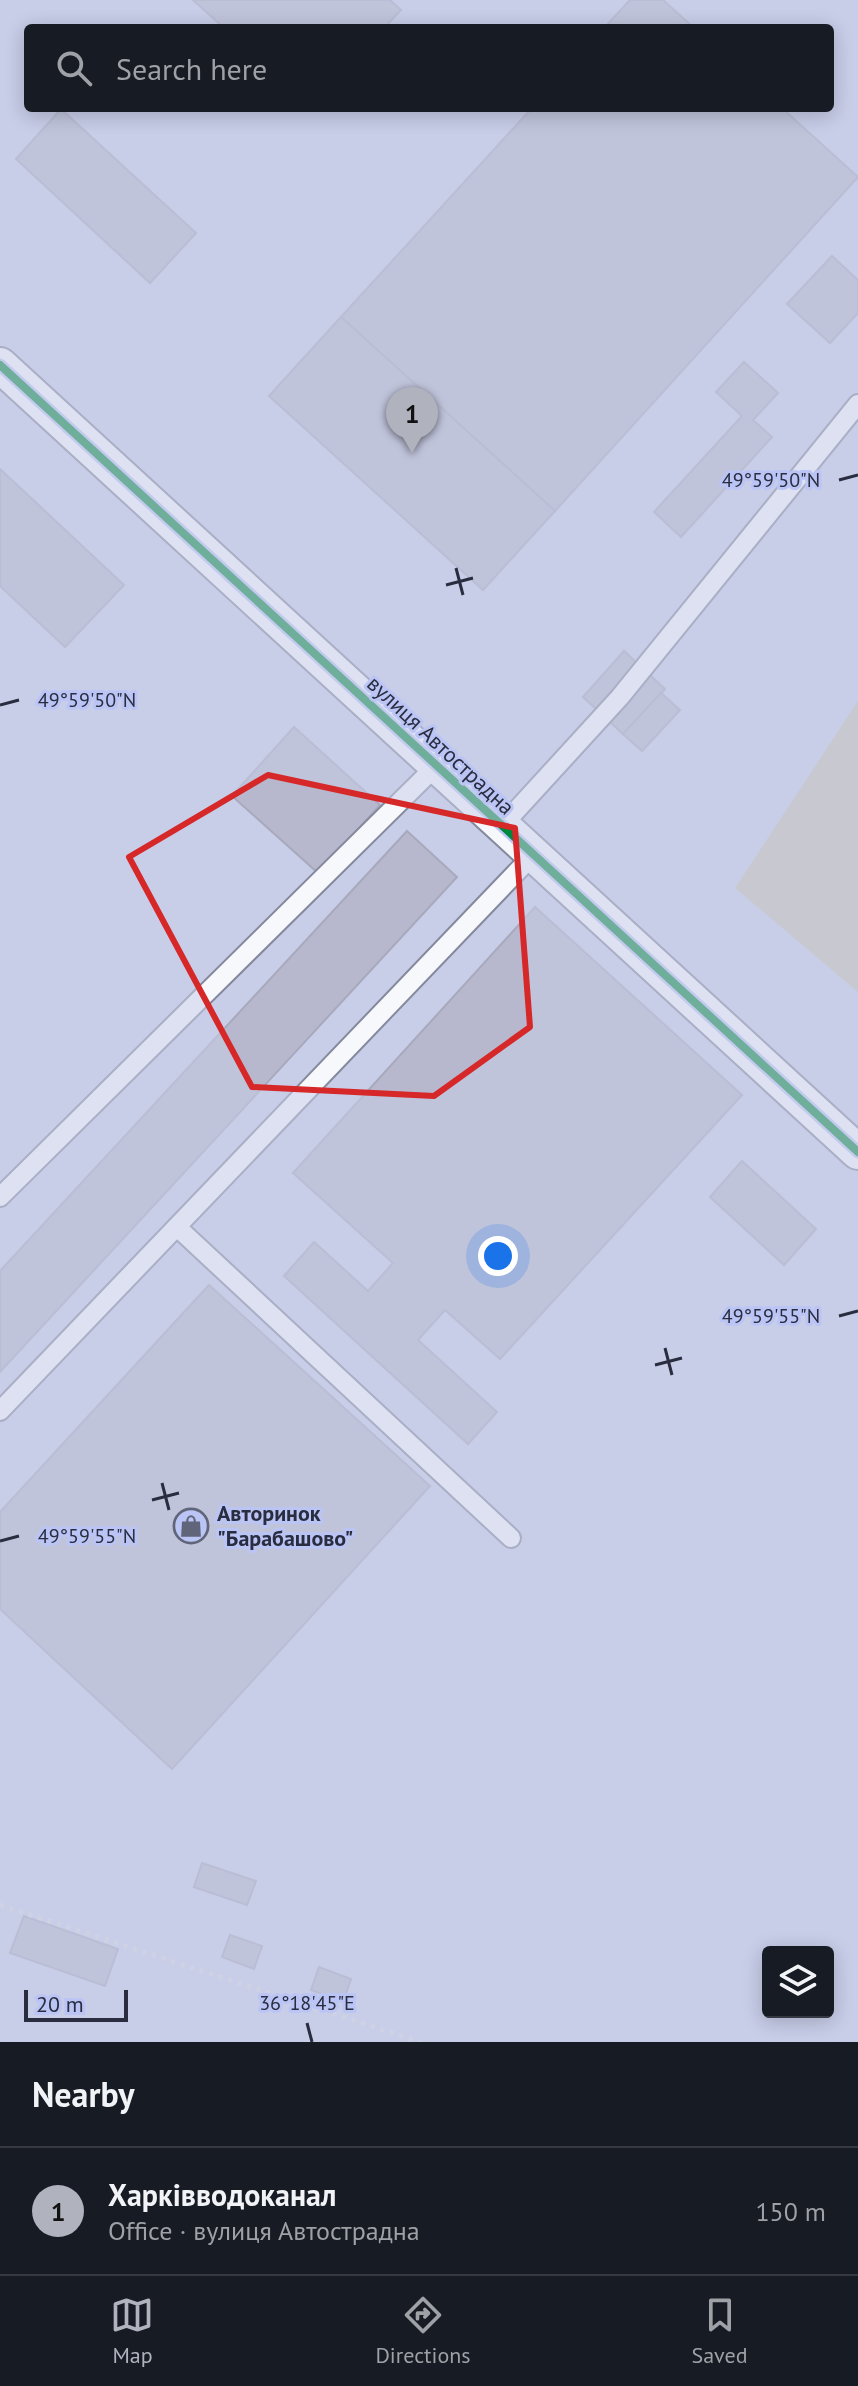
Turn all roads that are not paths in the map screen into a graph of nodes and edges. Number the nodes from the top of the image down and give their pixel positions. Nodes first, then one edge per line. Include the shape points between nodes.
1 (0, 365) edge
2 (858, 404) edge
3 (436, 766) junction
4 (502, 826) junction
5 (533, 855) junction
6 (858, 1152) edge
7 (0, 1197) edge
8 (177, 1227) junction
9 (0, 1411) edge
10 (511, 1538) dead end

1 - 3 street, вулиця Автострадна
2 - 4 lane via 620,697
3 - 4 street, вулиця Автострадна
3 - 7 lane
4 - 5 street, вулиця Автострадна
5 - 6 street, вулиця Автострадна
5 - 8 lane
8 - 9 lane
8 - 10 lane

